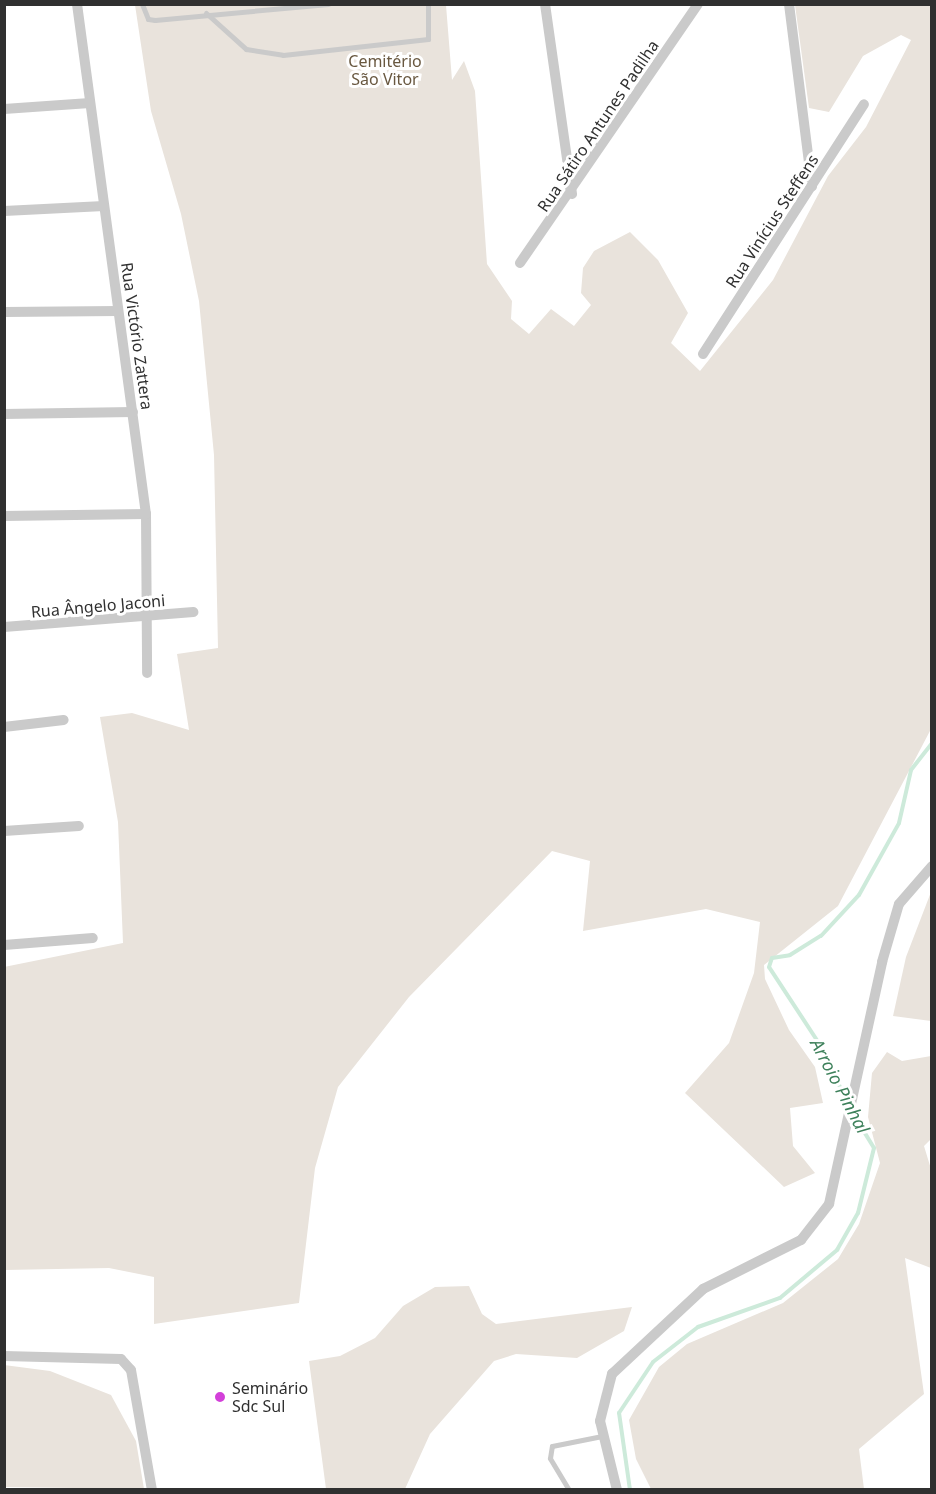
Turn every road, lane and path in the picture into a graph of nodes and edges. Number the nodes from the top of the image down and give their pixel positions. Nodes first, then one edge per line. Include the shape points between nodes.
1 (77, 4) edge
2 (142, 4) edge
3 (328, 4) edge
4 (428, 4) edge
5 (545, 4) edge
6 (698, 4) edge
7 (789, 4) edge
8 (206, 13) junction
9 (90, 103) junction
10 (864, 104) dead end
11 (4, 109) edge
12 (812, 187) junction
13 (572, 194) junction
14 (104, 206) junction
15 (4, 211) edge
16 (520, 263) dead end
17 (118, 311) junction
18 (4, 312) edge
19 (703, 354) dead end
20 (133, 412) junction
21 (4, 414) edge
22 (146, 514) junction
23 (4, 516) edge
24 (194, 612) dead end
25 (147, 618) junction
26 (4, 627) edge
27 (147, 673) dead end
28 (64, 720) dead end
29 (4, 727) edge
30 (79, 826) dead end
31 (4, 831) edge
32 (932, 866) edge
33 (93, 938) dead end
34 (4, 945) edge
35 (4, 1356) edge
36 (602, 1436) junction
37 (152, 1490) edge
38 (569, 1490) edge
39 (617, 1490) edge

1 - 9 street, Rua Victório Zattera
2 - 8 lane via 148,19 155,20
3 - 8 lane
4 - 8 lane via 428,39 283,55 246,49
5 - 13 street
6 - 13 street, Rua Sátiro Antunes Padilha
7 - 12 street
9 - 11 street
9 - 14 street, Rua Victório Zattera
10 - 12 street, Rua Vinícius Steffens
12 - 19 street, Rua Vinícius Steffens
13 - 16 street, Rua Sátiro Antunes Padilha
14 - 15 street
14 - 17 street, Rua Victório Zattera
17 - 18 street
17 - 20 street, Rua Victório Zattera
20 - 21 street
20 - 22 street, Rua Victório Zattera
22 - 23 street
22 - 25 street, Rua Victório Zattera
24 - 25 street, Rua Ângelo Jaconi
25 - 26 street, Rua Ângelo Jaconi
25 - 27 street, Rua Victório Zattera
28 - 29 street
30 - 31 street
32 - 36 street via 899,904 885,950 829,1204 801,1240 704,1289 612,1374 602,1396
33 - 34 street
35 - 37 street via 121,1359 130,1370
36 - 38 lane via 552,1446 550,1458
36 - 39 street

